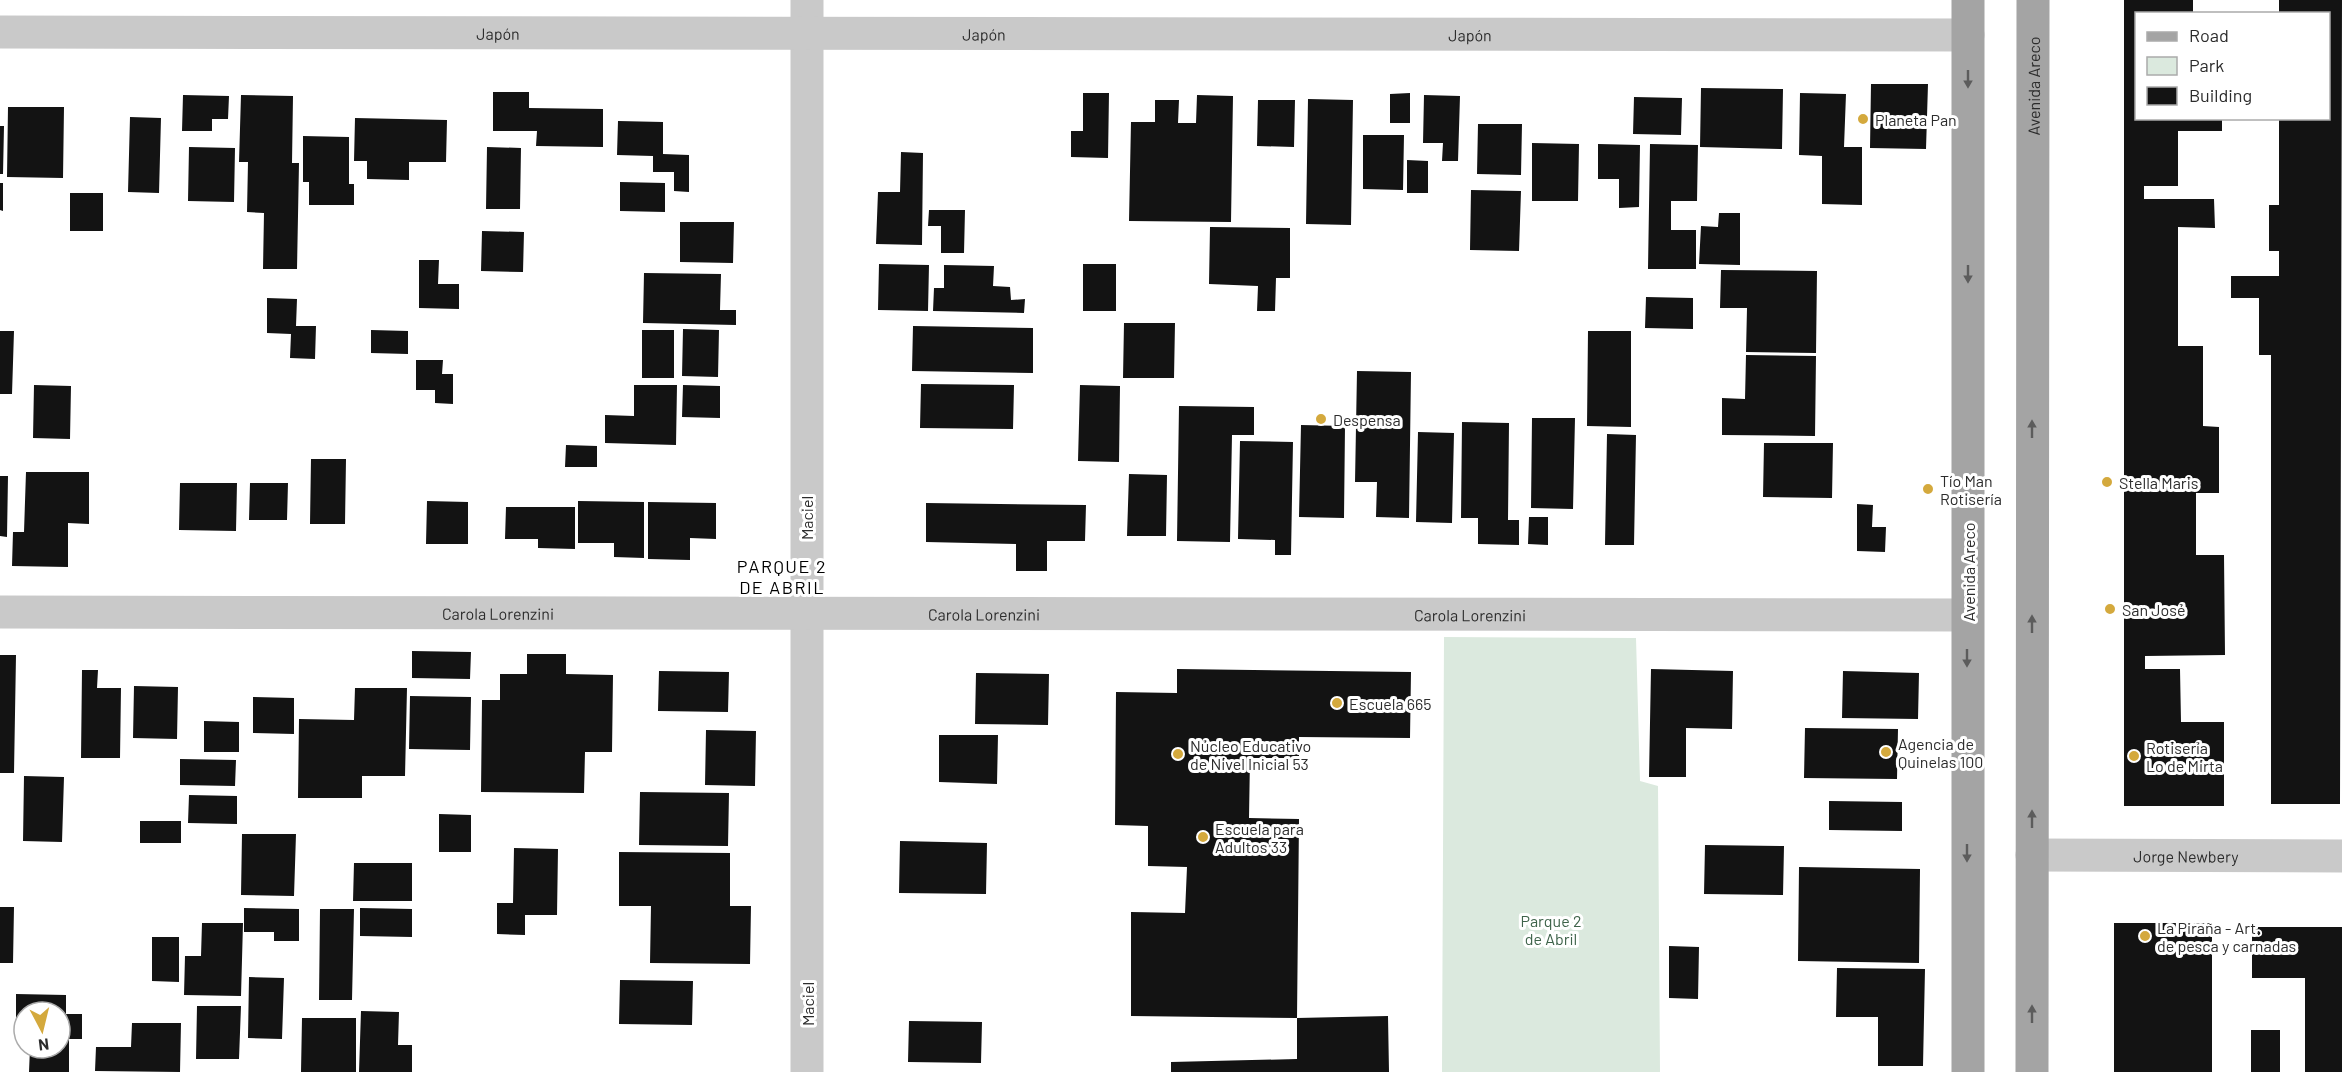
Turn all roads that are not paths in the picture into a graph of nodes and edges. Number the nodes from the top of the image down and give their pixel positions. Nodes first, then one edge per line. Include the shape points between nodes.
1 (807, 0) edge
2 (1968, 0) edge
3 (2033, 0) edge
4 (0, 32) edge
5 (807, 33) junction
6 (1968, 35) junction
7 (0, 612) edge
8 (806, 614) junction
9 (1967, 615) junction
10 (2032, 855) junction
11 (2342, 856) edge
12 (807, 1072) edge
13 (1968, 1072) edge
14 (2032, 1072) edge

1 - 5 street, Maciel
2 - 6 main road, Avenida Areco
10 -> 3 main road, Avenida Areco
4 - 5 street, Japón
5 - 6 street, Japón
5 - 8 street, Maciel
6 -> 9 main road, Avenida Areco
7 - 8 street, Carola Lorenzini
8 - 9 street, Carola Lorenzini
8 - 12 street, Maciel
9 -> 13 main road, Avenida Areco
10 - 11 street, Jorge Newbery
14 -> 10 main road, Avenida Areco

